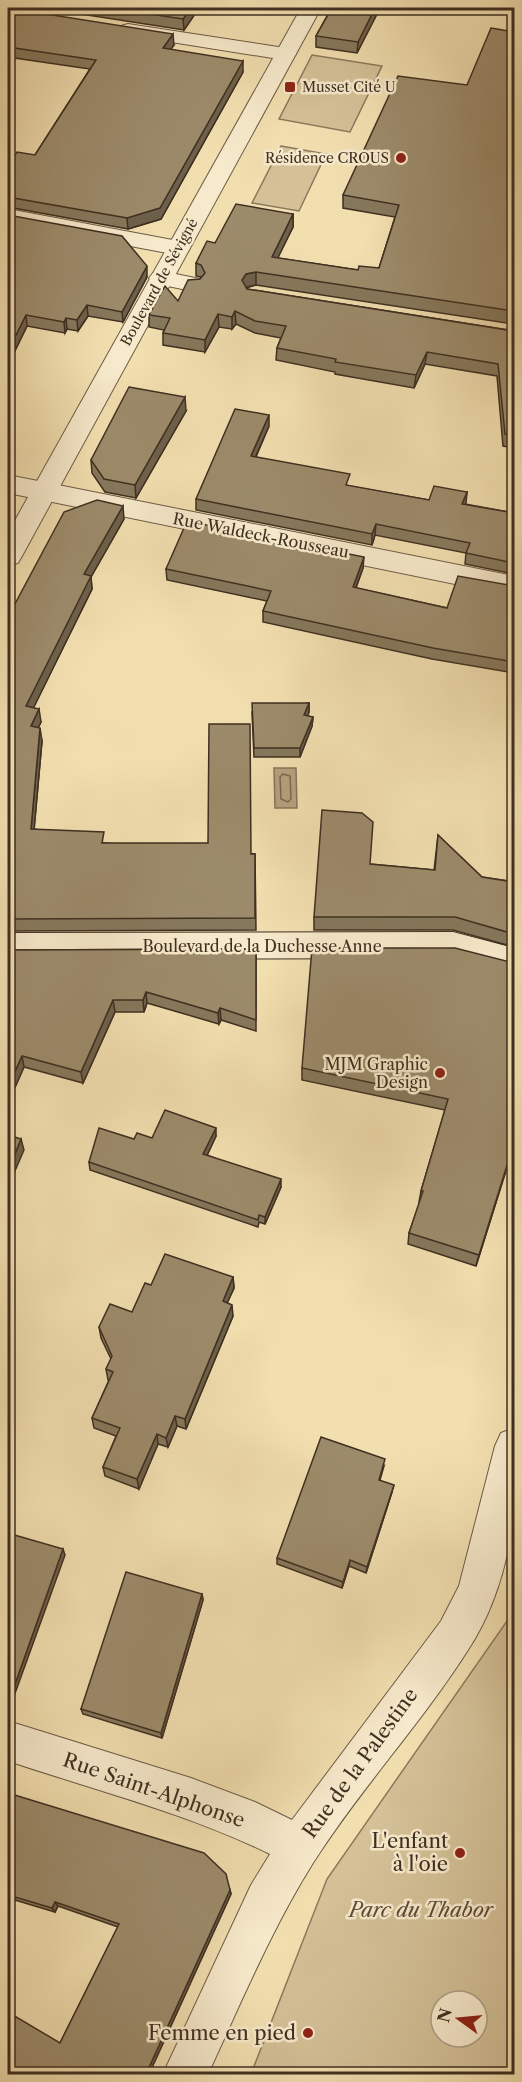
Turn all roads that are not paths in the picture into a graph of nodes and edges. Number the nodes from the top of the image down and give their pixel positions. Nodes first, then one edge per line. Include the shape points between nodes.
1 (311, 8) edge
2 (107, 27) edge
3 (285, 54) junction
4 (8, 216) edge
5 (178, 248) junction
6 (161, 278) junction
7 (192, 284) edge
8 (8, 484) edge
9 (43, 492) junction
10 (8, 556) edge
11 (514, 586) edge
12 (8, 946) edge
13 (514, 961) edge
14 (514, 1446) edge
15 (8, 1741) edge
16 (298, 1846) junction
17 (185, 2074) edge

1 - 3 street, Boulevard de Sévigné
2 - 3 street
3 - 5 street, Boulevard de Sévigné
4 - 5 street
5 - 6 street, Boulevard de Sévigné
6 - 7 street
6 - 9 street, Boulevard de Sévigné
8 - 9 street, Rue Waldeck-Rousseau
9 - 10 street, Boulevard de Sévigné
9 - 11 street, Rue Waldeck-Rousseau
12 - 13 street, Boulevard de la Duchesse Anne via 453,945
14 - 16 street, Rue de la Palestine via 471,1608
15 - 16 street, Rue Saint-Alphonse via 191,1799 240,1817
16 - 17 street, Rue de la Palestine via 266,1900

